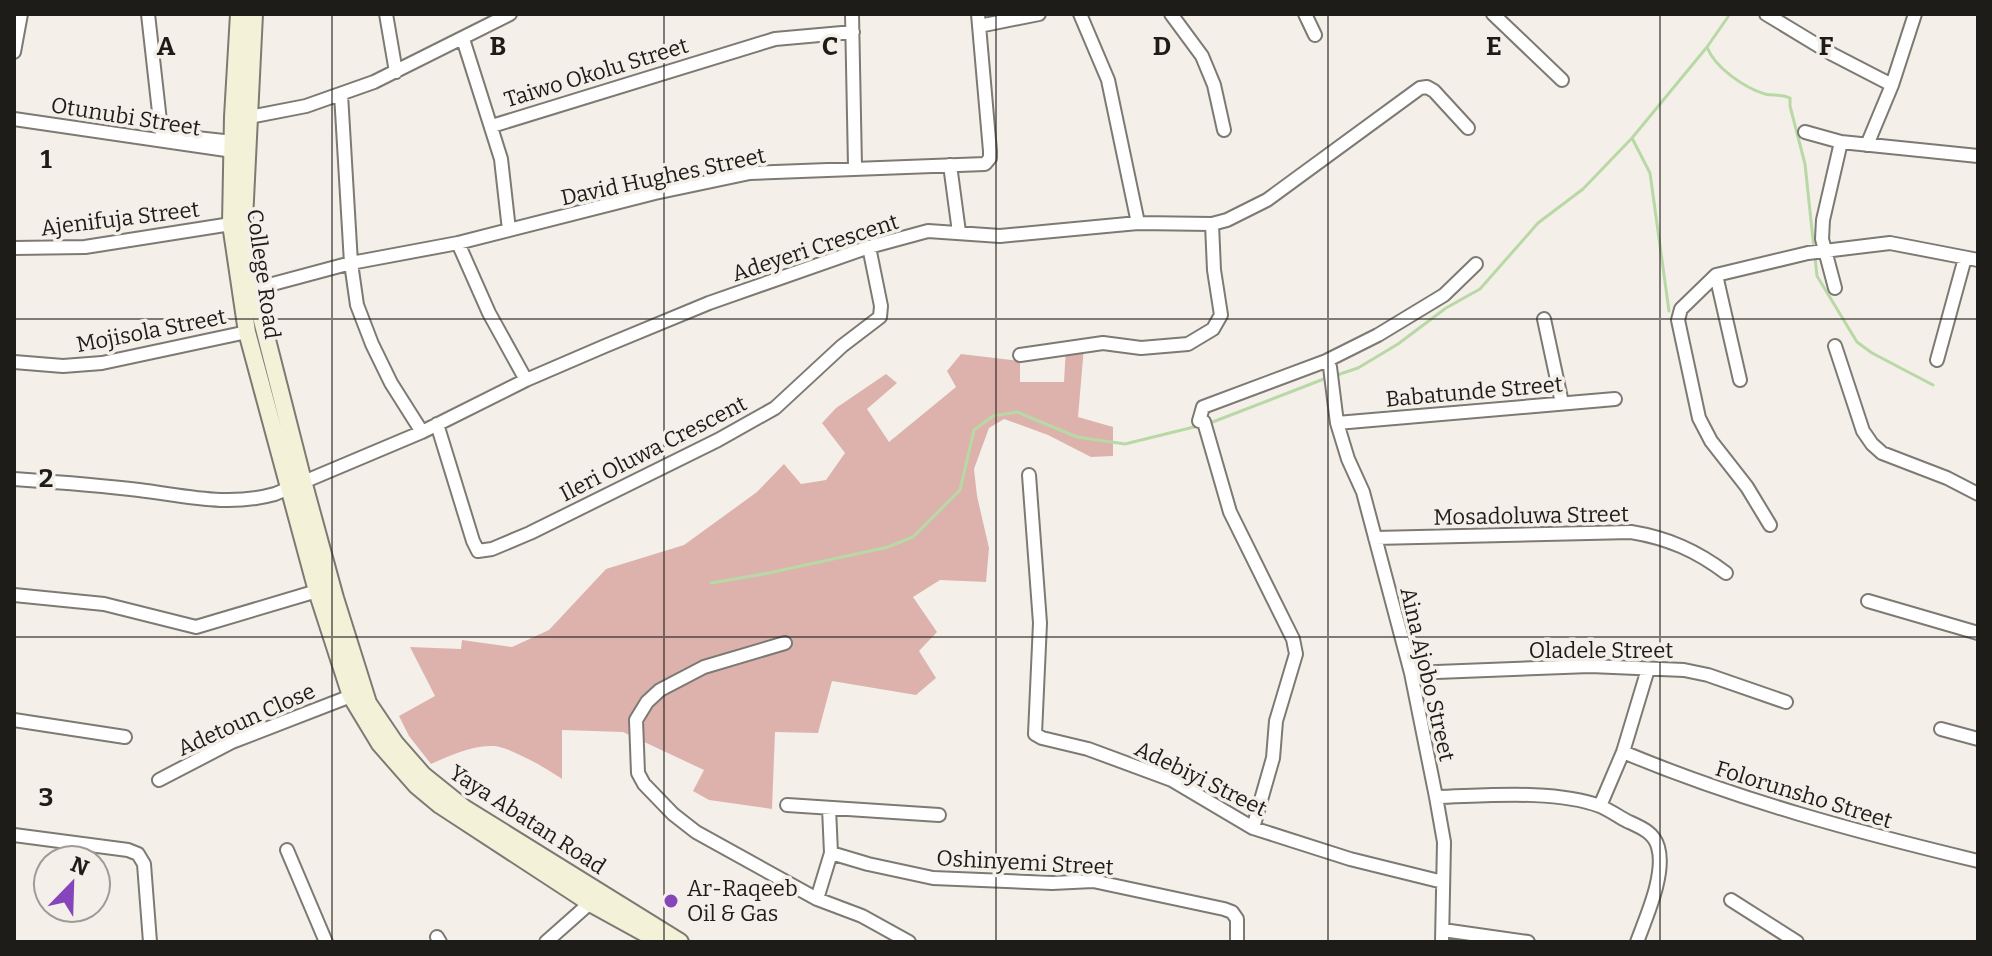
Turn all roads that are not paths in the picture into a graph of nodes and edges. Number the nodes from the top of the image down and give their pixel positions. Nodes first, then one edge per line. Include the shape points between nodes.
1 (21, 14) edge
2 (148, 14) edge
3 (239, 14) edge
4 (254, 14) edge
5 (386, 14) edge
6 (510, 14) edge
7 (852, 14) edge
8 (1039, 14) edge
9 (1080, 14) edge
10 (1171, 14) edge
11 (1305, 14) edge
12 (1493, 14) edge
13 (1766, 14) edge
14 (1915, 14) edge
15 (978, 20) edge
16 (853, 32) junction
17 (1315, 35) dead end
18 (463, 39) junction
19 (14, 52) edge
20 (396, 72) junction
21 (1562, 80) dead end
22 (1892, 85) junction
23 (341, 94) junction
24 (241, 118) junction
25 (14, 119) edge
26 (492, 126) junction
27 (1468, 128) dead end
28 (1224, 130) dead end
29 (1805, 132) dead end
30 (1841, 142) junction
31 (1867, 145) junction
32 (233, 147) junction
33 (1978, 156) edge
34 (950, 165) junction
35 (855, 167) junction
36 (1138, 223) junction
37 (231, 224) junction
38 (1212, 224) junction
39 (509, 230) junction
40 (959, 232) junction
41 (458, 243) junction
42 (869, 247) junction
43 (14, 248) edge
44 (1817, 252) junction
45 (1972, 259) edge
46 (351, 263) junction
47 (1476, 264) dead end
48 (1716, 275) junction
49 (1835, 288) dead end
50 (254, 289) junction
51 (1544, 319) dead end
52 (247, 332) junction
53 (1835, 346) dead end
54 (1020, 355) dead end
55 (1937, 360) dead end
56 (14, 362) edge
57 (1328, 364) junction
58 (526, 380) junction
59 (1740, 380) dead end
60 (1615, 399) dead end
61 (1562, 403) junction
62 (1337, 423) junction
63 (437, 424) junction
64 (422, 432) junction
65 (1029, 475) dead end
66 (14, 479) edge
67 (296, 484) junction
68 (1978, 494) edge
69 (1770, 525) dead end
70 (1375, 538) junction
71 (1726, 573) dead end
72 (317, 591) junction
73 (14, 595) edge
74 (1868, 601) dead end
75 (1978, 633) edge
76 (785, 643) dead end
77 (1648, 669) junction
78 (1411, 673) junction
79 (351, 696) junction
80 (1786, 702) dead end
81 (14, 720) edge
82 (1941, 729) dead end
83 (125, 737) dead end
84 (1978, 739) edge
85 (1623, 752) junction
86 (159, 780) dead end
87 (1436, 797) junction
88 (787, 805) dead end
89 (1600, 806) junction
90 (829, 808) junction
91 (939, 815) dead end
92 (1253, 828) junction
93 (14, 835) edge
94 (287, 850) dead end
95 (831, 853) junction
96 (1978, 861) edge
97 (1443, 882) junction
98 (817, 899) junction
99 (1731, 900) dead end
100 (590, 903) junction
101 (1442, 936) edge
102 (150, 942) edge
103 (326, 942) edge
104 (546, 942) edge
105 (661, 942) edge
106 (680, 942) edge
107 (909, 942) edge
108 (1237, 942) edge
109 (1528, 942) edge
110 (1637, 942) edge
111 (1797, 942) edge

1 - 19 street
2 - 32 street via 161,130
3 - 24 main road, College Road
4 - 24 main road, College Road
5 - 20 street
6 - 18 street
7 - 16 street
8 - 15 street
9 - 36 street via 1108,80
10 - 28 street via 1202,56
11 - 17 street
12 - 21 street
13 - 22 street
14 - 22 street
15 - 34 street, David Hughes Street via 990,158 985,164
16 - 26 street, Taiwo Okolu Street via 775,39
16 - 35 street
18 - 20 street
18 - 26 street
20 - 23 street
22 - 31 street
23 - 24 street
23 - 46 street
24 - 32 main road, College Road
24 - 50 main road, College Road via 244,220
25 - 32 street, Otunubi Street
26 - 39 street
27 - 38 street, Adeyeri Crescent via 1434,91 1420,88 1267,200
29 - 30 street
30 - 31 street
30 - 44 street
31 - 33 street
32 - 37 main road, College Road
34 - 35 street, David Hughes Street
34 - 40 street
35 - 39 street, David Hughes Street via 750,173
36 - 38 street, Adeyeri Crescent
36 - 40 street, Adeyeri Crescent via 1000,236
37 - 43 street, Ajenifuja Street via 85,247
37 - 52 main road, College Road
38 - 54 street via 1221,315 1213,329 1188,344 1141,348 1103,343
39 - 41 street, David Hughes Street
40 - 42 street, Adeyeri Crescent via 928,231
41 - 46 street, David Hughes Street
41 - 58 street
42 - 58 street, Adeyeri Crescent via 709,303
42 - 63 street, Ileri Oluwa Crescent via 880,317 783,403 492,549 478,551 473,541
44 - 45 street via 1890,243
44 - 48 street
44 - 49 street
45 - 55 street
46 - 50 street, David Hughes Street
46 - 64 street via 357,305 372,344
47 - 57 street via 1444,295
48 - 59 street
48 - 69 street via 1681,309 1678,320 1699,418
50 - 67 main road, College Road
51 - 61 street
52 - 56 street, Mojisola Street via 102,363
52 - 67 main road, College Road
53 - 68 street via 1872,444
57 - 62 street, Aina Ajobo Street
57 - 92 street via 1203,407 1202,421 1230,512 1296,654
58 - 63 street, Adeyeri Crescent
60 - 61 street, Babatunde Street
61 - 62 street, Babatunde Street
62 - 70 street, Aina Ajobo Street
63 - 64 street, Adeyeri Crescent
64 - 67 street, Adeyeri Crescent
65 - 92 street, Adebiyi Street via 1040,623 1035,734 1172,780
66 - 67 street, Adeyeri Crescent via 233,502 252,501
67 - 72 main road, Yaya Abatan Road
67 - 106 main road, Yaya Abatan Road via 368,703 395,743 423,775 464,808
70 - 71 street, Mosadoluwa Street via 1631,532 1680,545
70 - 78 street, Aina Ajobo Street
72 - 73 street via 196,627 104,604
72 - 79 main road, Yaya Abatan Road
74 - 75 street
76 - 98 street via 704,667 660,690 636,720 638,773 696,832
77 - 78 street, Oladele Street
77 - 80 street, Oladele Street via 1708,675
77 - 85 street
78 - 87 street, Aina Ajobo Street
79 - 86 street, Adetoun Close via 232,742
79 - 100 main road, Yaya Abatan Road via 380,744 416,785
81 - 83 street
82 - 84 street
85 - 89 street
85 - 96 street, Folorunsho Street via 1772,807
87 - 89 street via 1530,795
87 - 97 street, Aina Ajobo Street via 1444,842
88 - 90 street
89 - 110 street via 1647,831 1660,851 1652,901
90 - 91 street
90 - 95 street
92 - 97 street, Adebiyi Street
93 - 102 street via 138,854 144,864
94 - 103 street
95 - 98 street
95 - 108 street, Oshinyemi Street via 933,878 1093,881 1224,909 1237,919
97 - 101 street, Aina Ajobo Street
98 - 107 street
99 - 111 street
100 - 104 street
100 - 105 main road, Yaya Abatan Road
101 - 109 street

